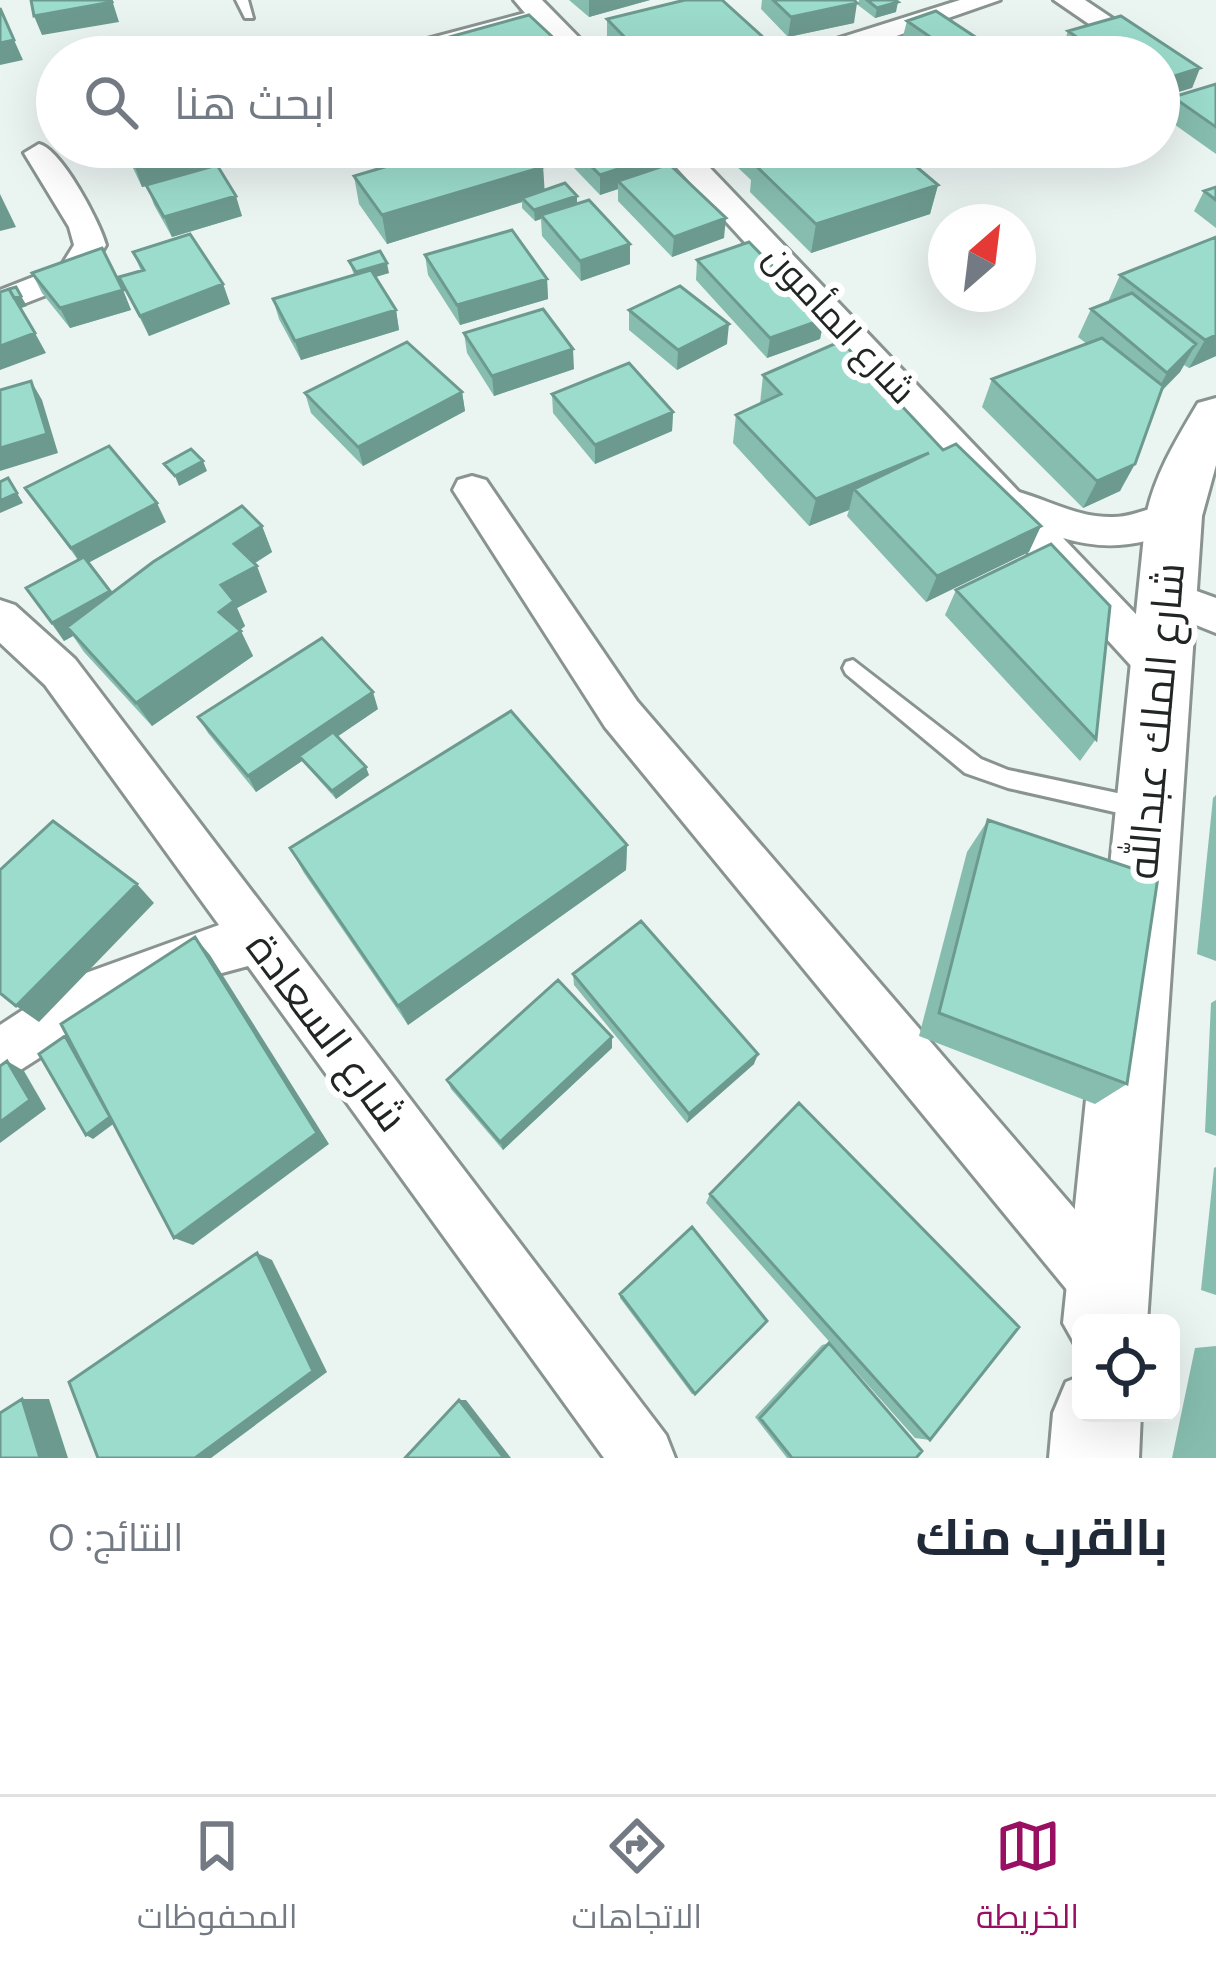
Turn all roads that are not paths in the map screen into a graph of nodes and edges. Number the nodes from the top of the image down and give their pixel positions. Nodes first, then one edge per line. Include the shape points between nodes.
1 (242, 0) edge
2 (987, 0) edge
3 (1067, 0) edge
4 (535, 8) edge
5 (249, 15) dead end
6 (453, 36) edge
7 (563, 36) edge
8 (874, 36) edge
9 (1123, 36) edge
10 (36, 153) edge
11 (0, 163) edge
12 (57, 168) edge
13 (693, 168) edge
14 (0, 302) edge
15 (1216, 416) edge
16 (472, 490) dead end
17 (1006, 502) junction
18 (1174, 516) junction
19 (1191, 606) edge
20 (0, 617) edge
21 (853, 668) dead end
22 (1160, 668) junction
23 (1147, 809) junction
24 (258, 939) junction
25 (0, 1056) edge
26 (1106, 1308) edge
27 (1096, 1422) edge
28 (643, 1458) edge
29 (1094, 1458) edge

1 - 5 lane
2 - 8 street
3 - 9 street
4 - 6 street
4 - 7 street
10 - 11 street
12 - 14 street via 90,245 73,273
13 - 17 street, شارع المأمون
15 - 18 main road, شارع الملك عبدالله via 1180,482
16 - 26 street via 621,714
17 - 18 street, شارع المأمون via 1108,534 1144,531
17 - 22 street, شارع المأمون
18 - 19 main road, شارع الملك عبدالله
19 - 22 main road, شارع الملك عبدالله
20 - 24 street, شارع السعادة via 60,672
21 - 23 lane via 973,766
22 - 23 main road, شارع الملك عبدالله
23 - 26 main road, شارع الملك عبدالله
24 - 25 street via 90,996
24 - 28 street, شارع السعادة
27 - 29 main road

